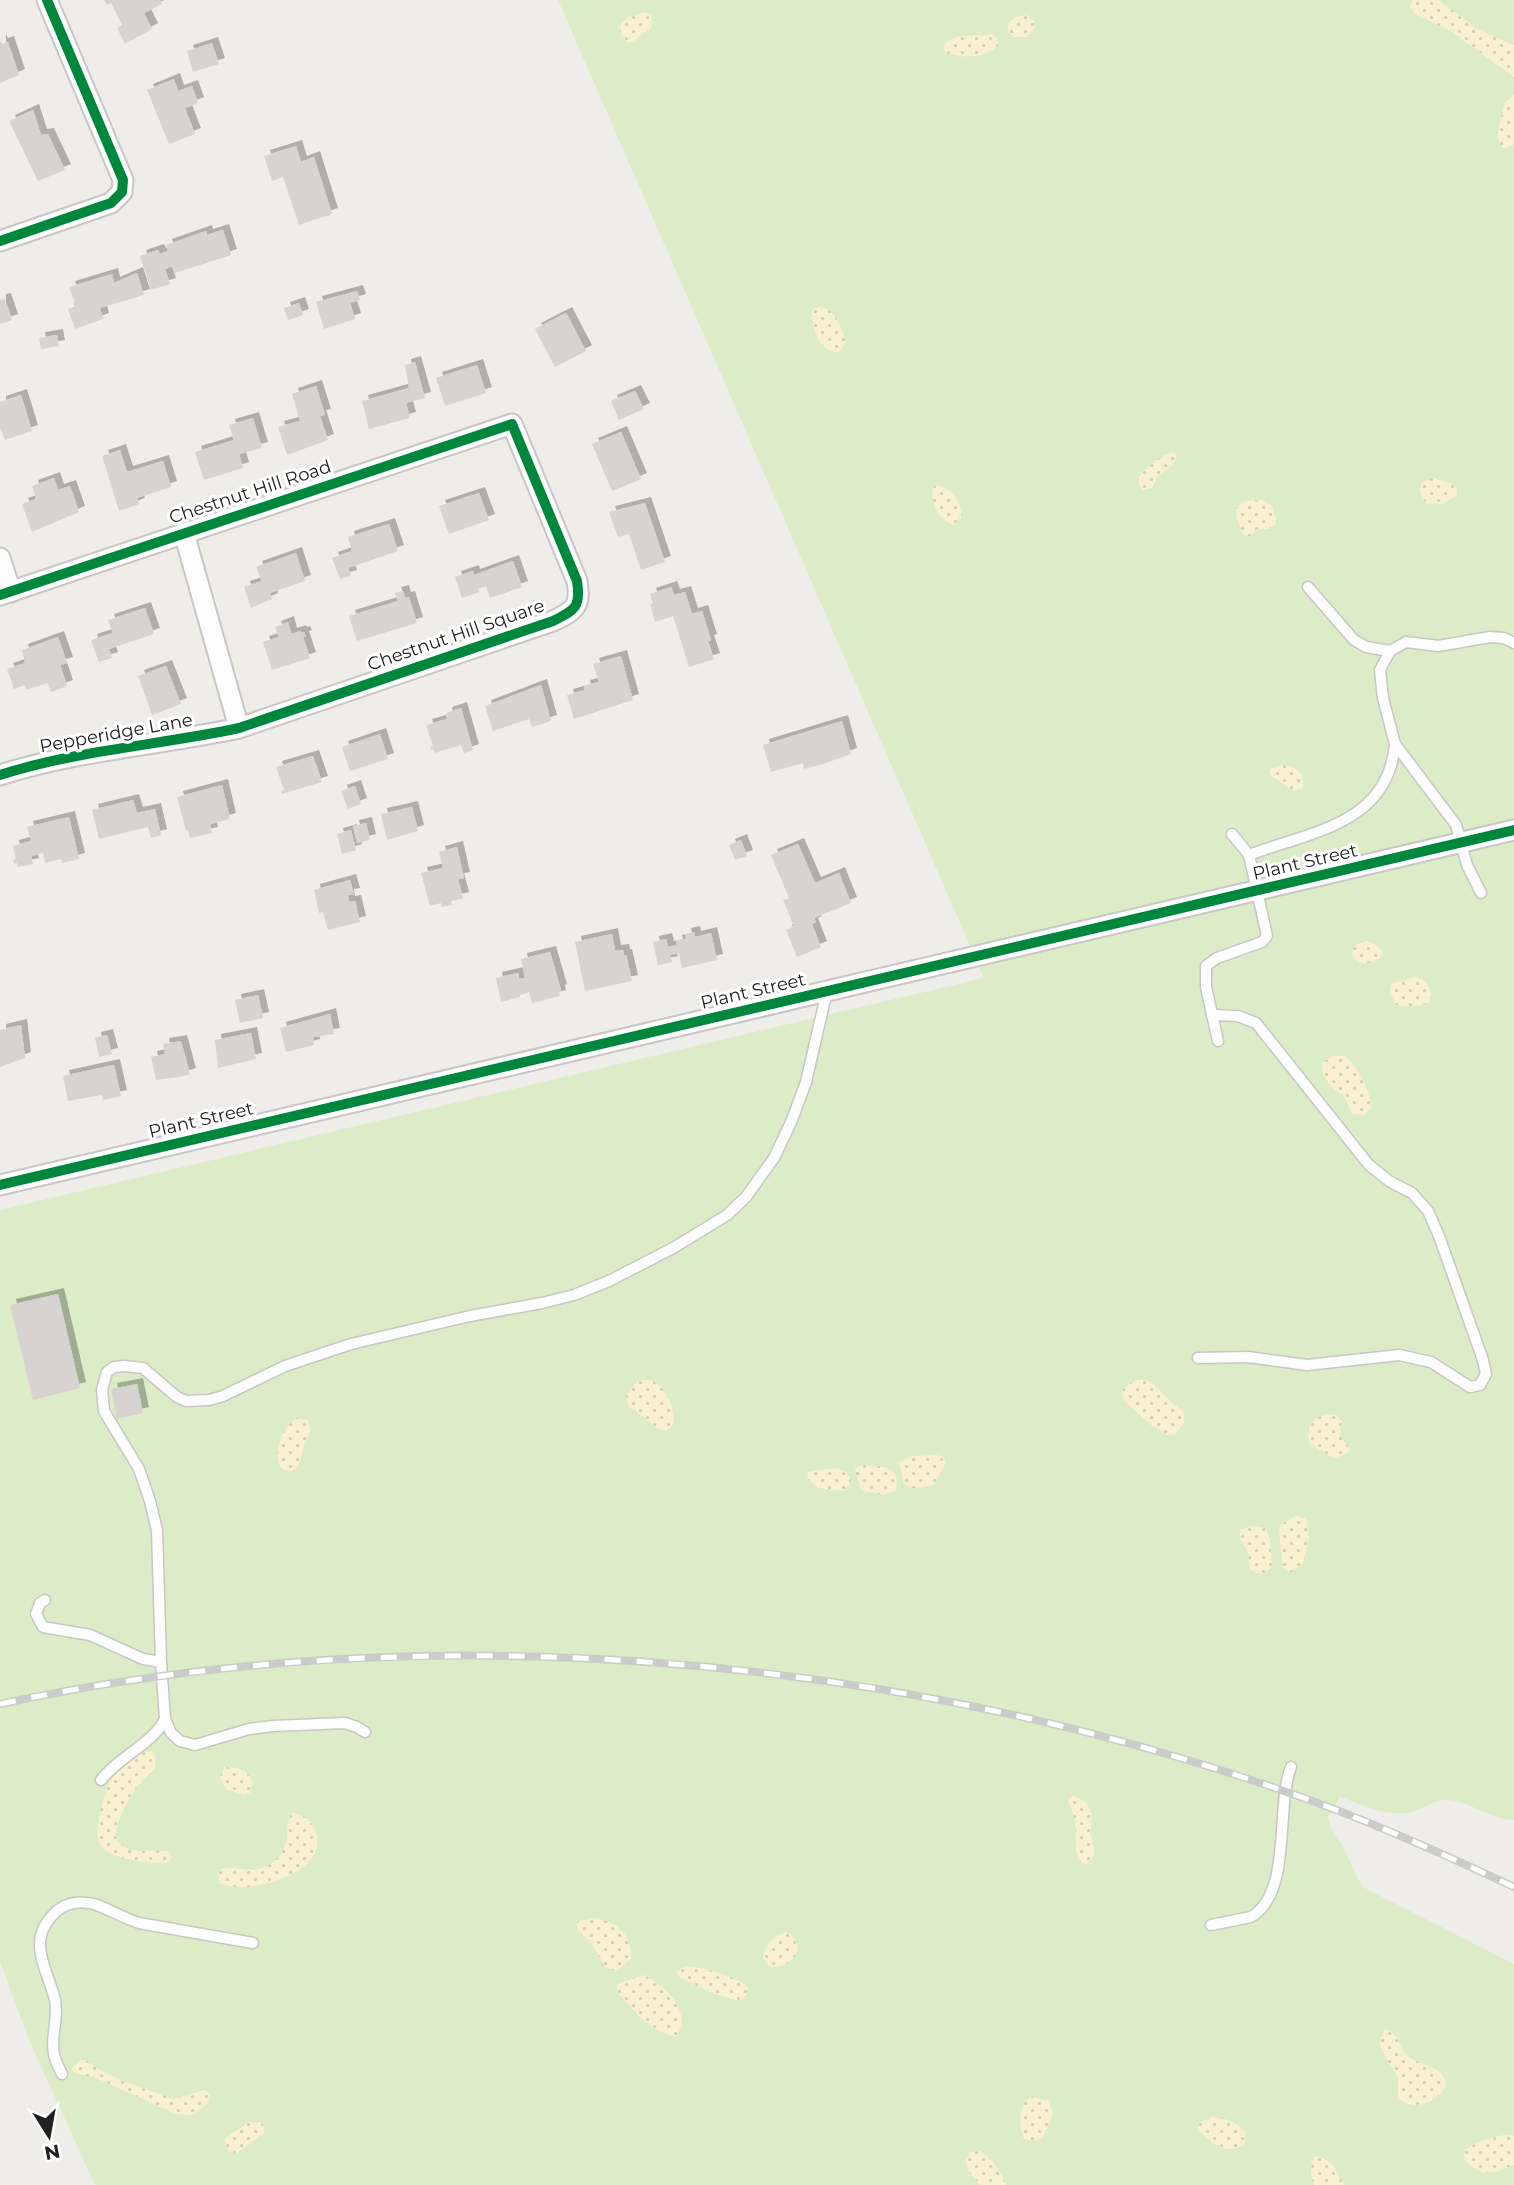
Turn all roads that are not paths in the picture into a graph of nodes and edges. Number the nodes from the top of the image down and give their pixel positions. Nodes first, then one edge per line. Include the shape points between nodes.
1 (47, 0) edge
2 (0, 241) edge
3 (512, 424) joint
4 (184, 533) junction
5 (0, 558) edge
6 (1308, 587) dead end
7 (6, 594) edge
8 (1514, 643) edge
9 (1390, 651) junction
10 (239, 728) junction
11 (1395, 744) junction
12 (0, 775) edge
13 (1514, 830) edge
14 (1232, 834) dead end
15 (1461, 843) junction
16 (1249, 855) junction
17 (1257, 891) junction
18 (1480, 894) dead end
19 (827, 991) junction
20 (1212, 1014) junction
21 (1218, 1041) dead end
22 (0, 1185) edge
23 (1198, 1358) dead end
24 (45, 1600) dead end
25 (161, 1662) junction
26 (165, 1719) junction
27 (365, 1732) dead end
28 (1291, 1767) dead end
29 (101, 1780) dead end
30 (1211, 1925) dead end
31 (253, 1943) dead end
32 (62, 2074) dead end

1 - 2 street via 123,180 122,192 111,203
3 - 4 street, Chestnut Hill Road
3 - 10 street, Chestnut Hill Square via 577,581 577,605 554,621
4 - 7 street, Chestnut Hill Road
4 - 10 street
5 - 7 street
6 - 9 lane via 1354,640
8 - 9 lane via 1498,638 1438,646 1412,641
9 - 11 lane via 1380,670
10 - 12 street, Pepperidge Lane via 72,756
11 - 15 lane via 1457,825
11 - 16 lane via 1384,781 1357,813 1327,829
13 - 15 street, Plant Street
14 - 16 lane
15 - 17 street, Plant Street
15 - 18 lane
16 - 17 lane
17 - 19 street, Plant Street
17 - 20 lane via 1267,936 1206,966
19 - 22 street, Plant Street
19 - 25 lane via 806,1082 774,1158 727,1215 673,1248 574,1295 351,1344 285,1366 223,1396 186,1401 143,1368 114,1367 107,1373 102,1390 104,1411 139,1469 157,1530
20 - 21 lane
20 - 23 lane via 1243,1017 1262,1029 1369,1165 1421,1201 1434,1223 1483,1360 1485,1378 1470,1387 1431,1362 1399,1354 1307,1365 1248,1357
24 - 25 lane via 36,1614 43,1627 90,1635 143,1659
25 - 26 lane
26 - 27 lane via 176,1738 195,1745 249,1729 324,1722 345,1723
26 - 29 lane
28 - 30 lane via 1283,1797 1276,1874 1268,1899 1251,1917
31 - 32 lane via 139,1923 82,1902 66,1905 47,1922 39,1946 56,2008 53,2053

